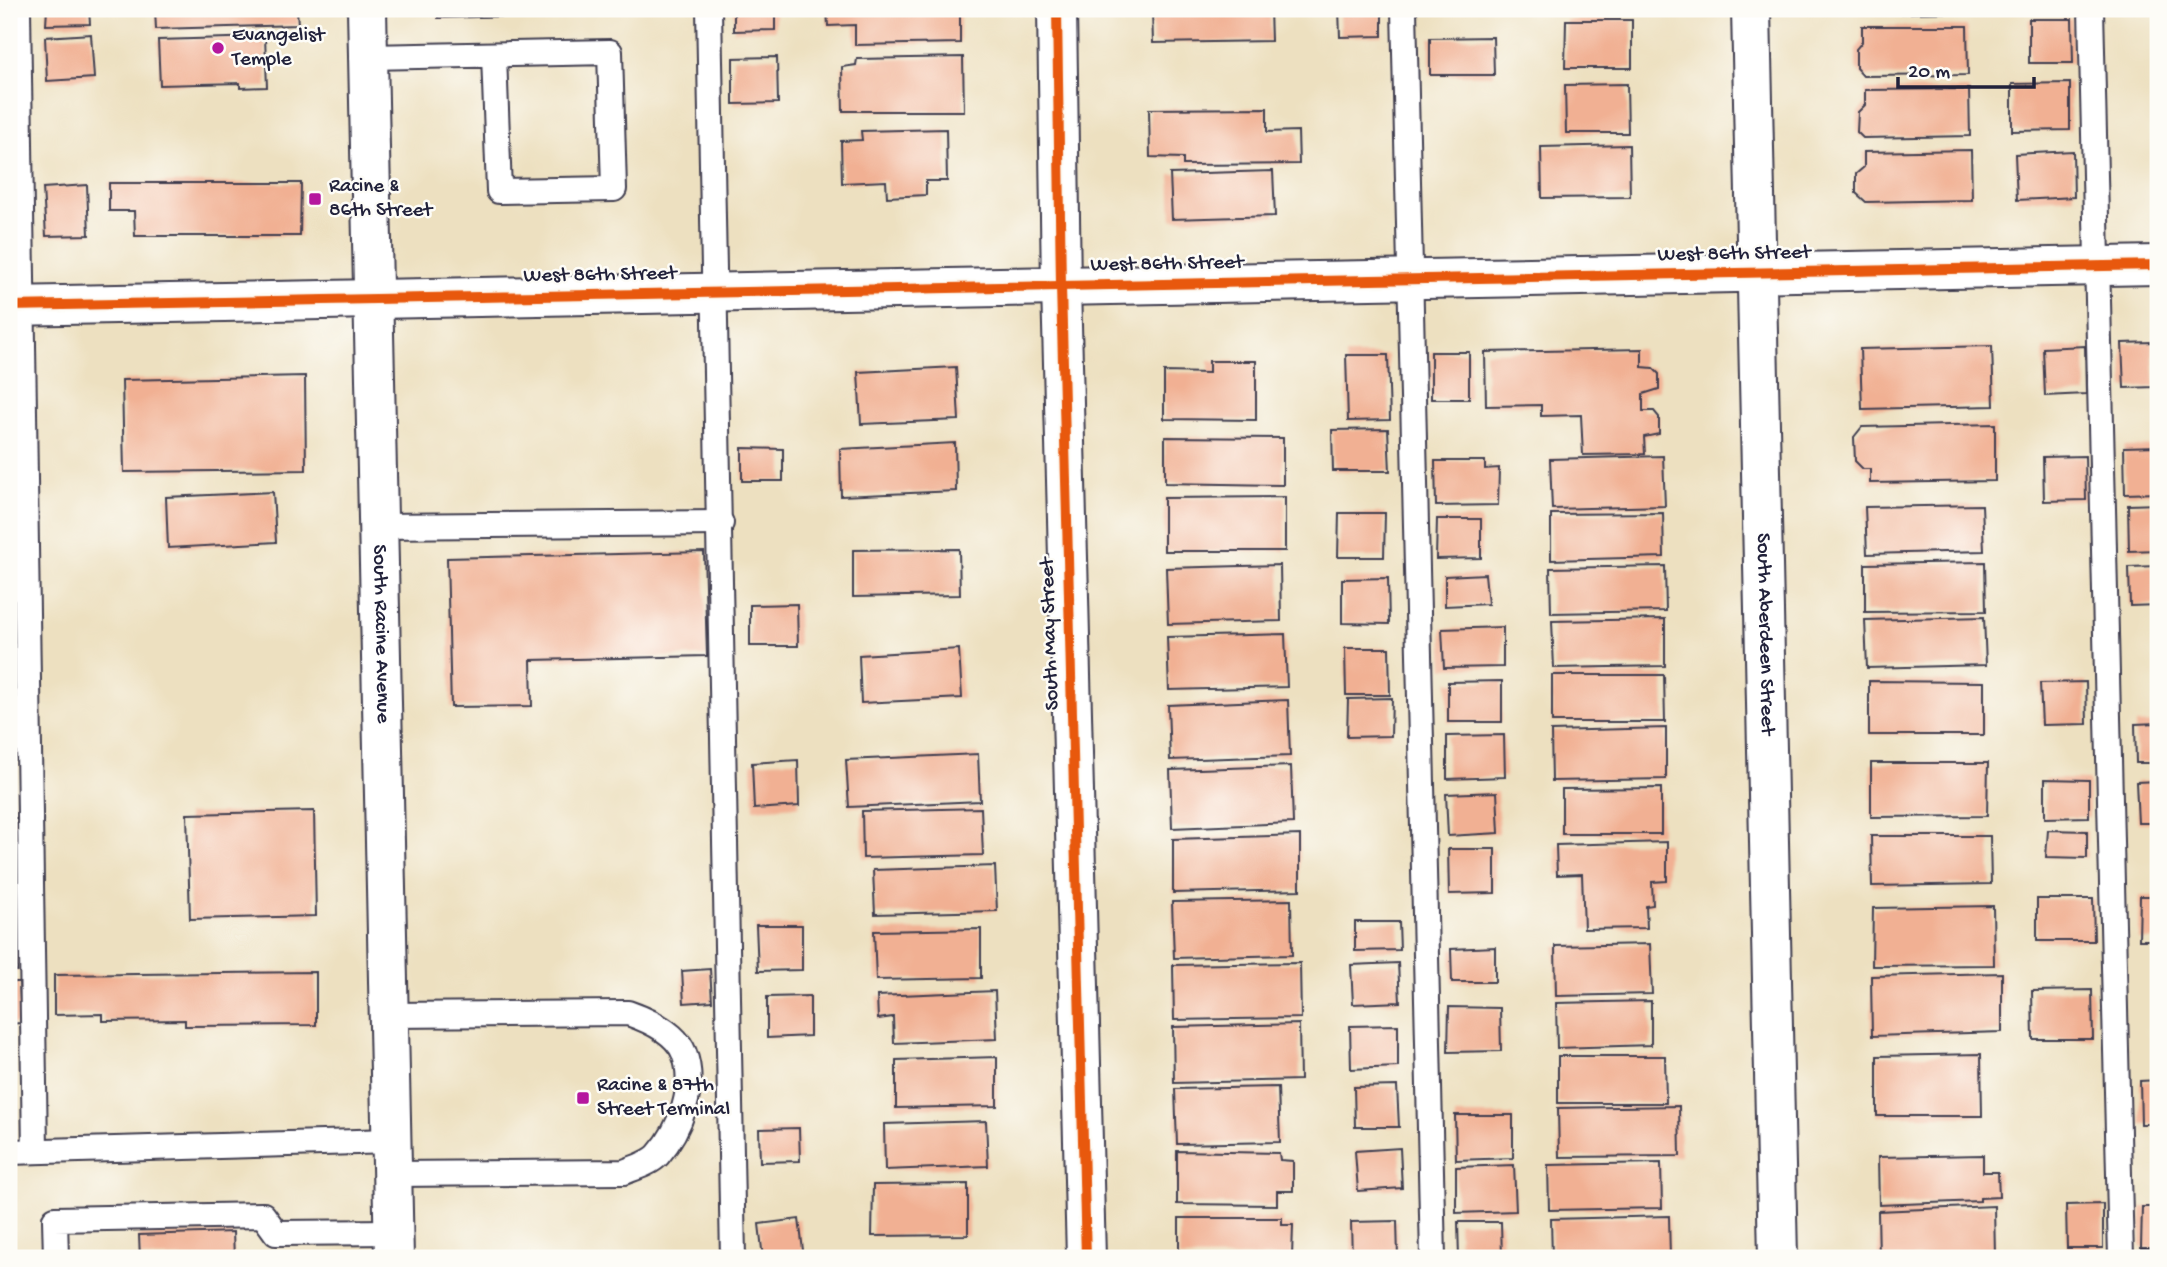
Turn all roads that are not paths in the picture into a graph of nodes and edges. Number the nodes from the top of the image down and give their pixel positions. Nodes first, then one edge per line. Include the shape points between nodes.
1 (18, 9) edge
2 (367, 9) edge
3 (709, 9) edge
4 (1057, 9) edge
5 (1404, 9) edge
6 (1751, 9) edge
7 (2091, 9) edge
8 (494, 55) junction
9 (368, 57) junction
10 (2158, 265) edge
11 (2095, 266) junction
12 (1757, 273) junction
13 (1409, 280) junction
14 (1061, 286) junction
15 (715, 293) junction
16 (373, 299) junction
17 (16, 306) edge
18 (721, 523) junction
19 (378, 526) junction
20 (388, 1015) junction
21 (36, 1151) junction
22 (9, 1152) edge
23 (392, 1157) junction
24 (393, 1245) edge
25 (56, 1258) edge
26 (733, 1258) edge
27 (1086, 1258) edge
28 (1433, 1258) edge
29 (1778, 1258) edge
30 (2121, 1258) edge

1 - 17 lane
2 - 9 street, South Racine Avenue
3 - 15 lane
4 - 14 street, South May Street
5 - 13 lane
6 - 12 street, South Aberdeen Street
7 - 11 lane
8 - 8 lane via 610,52 614,189 499,191
8 - 9 lane
9 - 16 street, South Racine Avenue
10 - 11 street, West 86th Street
11 - 12 street, West 86th Street
11 - 30 lane
12 - 13 street, West 86th Street
12 - 29 street, South Aberdeen Street
13 - 14 street, West 86th Street
13 - 28 lane
14 - 15 street, West 86th Street
14 - 27 street, South May Street
15 - 16 street, West 86th Street
15 - 18 lane
16 - 17 street, West 86th Street
16 - 19 street, South Racine Avenue
17 - 21 lane
18 - 19 lane
18 - 26 lane
19 - 20 street, South Racine Avenue
20 - 23 street, South Racine Avenue
20 - 23 lane via 628,1013 663,1029 684,1052 687,1075 687,1099 678,1125 656,1157 624,1172
21 - 22 lane
21 - 23 lane
23 - 24 street, South Racine Avenue
24 - 25 lane via 276,1233 262,1215 55,1219

